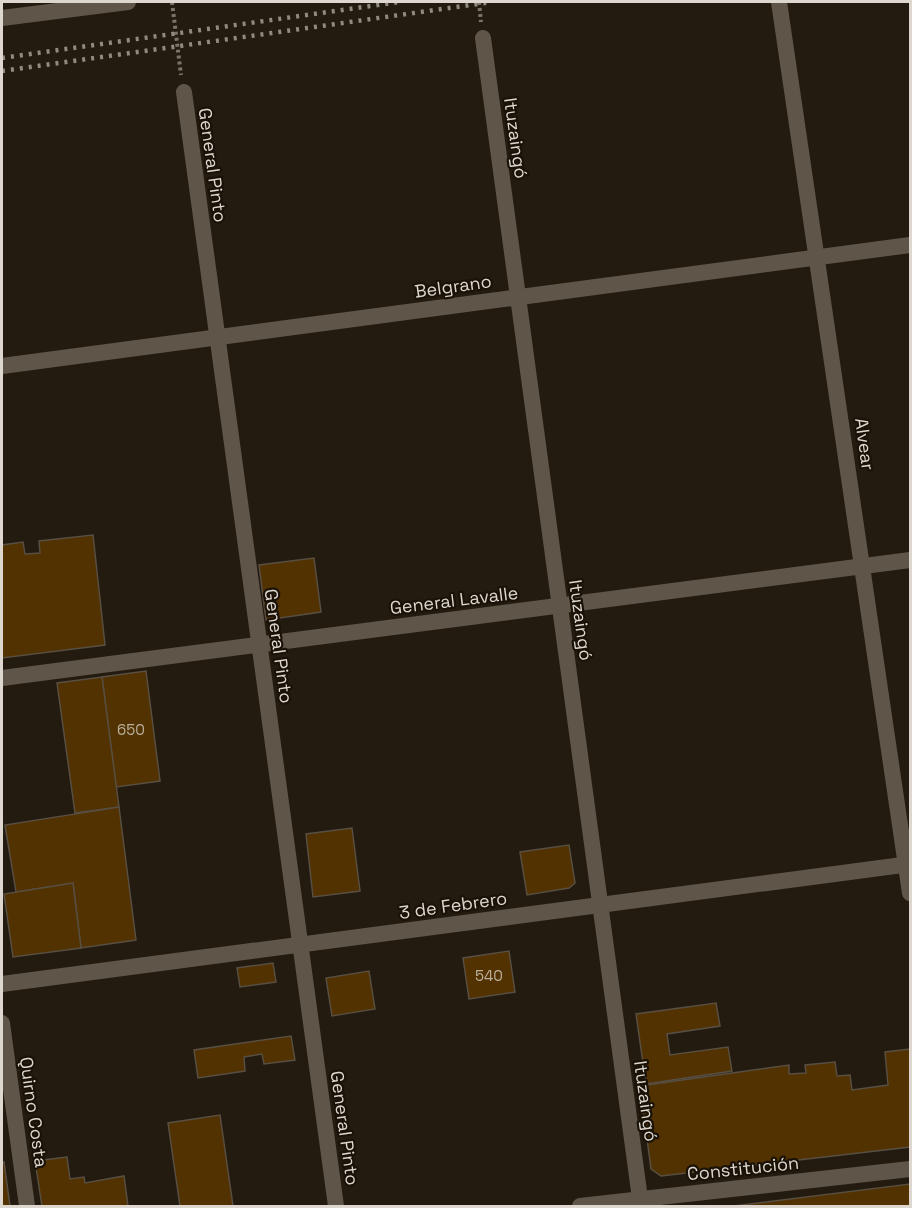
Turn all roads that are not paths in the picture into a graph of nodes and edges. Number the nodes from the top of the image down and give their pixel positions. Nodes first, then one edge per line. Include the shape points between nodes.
1 (128, 2) edge
2 (779, 2) edge
3 (2, 18) edge
4 (483, 38) dead end
5 (184, 92) road end
6 (910, 245) edge
7 (818, 258) junction
8 (518, 297) junction
9 (217, 337) junction
10 (2, 366) edge
11 (910, 560) edge
12 (863, 566) junction
13 (560, 606) junction
14 (260, 645) junction
15 (2, 678) edge
16 (908, 865) edge
17 (910, 893) edge
18 (600, 905) junction
19 (300, 945) junction
20 (2, 984) edge
21 (2, 1023) edge
22 (910, 1169) edge
23 (641, 1203) edge
24 (27, 1206) edge
25 (336, 1206) edge
26 (580, 1206) edge

1 - 3 street
2 - 7 street, Alvear
4 - 8 street, Ituzaingó
5 - 9 street, General Pinto
6 - 7 street, Belgrano
7 - 8 street, Belgrano
7 - 12 street, Alvear
8 - 9 street, Belgrano
8 - 13 street, Ituzaingó
9 - 10 street, Belgrano
9 - 14 street, General Pinto
11 - 12 street, General Lavalle
12 - 13 street, General Lavalle
12 - 16 street, Alvear
13 - 14 street, General Lavalle
13 - 18 street, Ituzaingó
14 - 15 street, General Lavalle
14 - 19 street, General Pinto
16 - 17 street, Alvear
16 - 18 street, 3 de Febrero
18 - 19 street, 3 de Febrero
18 - 23 street, Ituzaingó
19 - 20 street, 3 de Febrero
19 - 25 street, General Pinto
21 - 24 street, Quirno Costa
22 - 23 street, Constitución
23 - 26 street, Constitución

